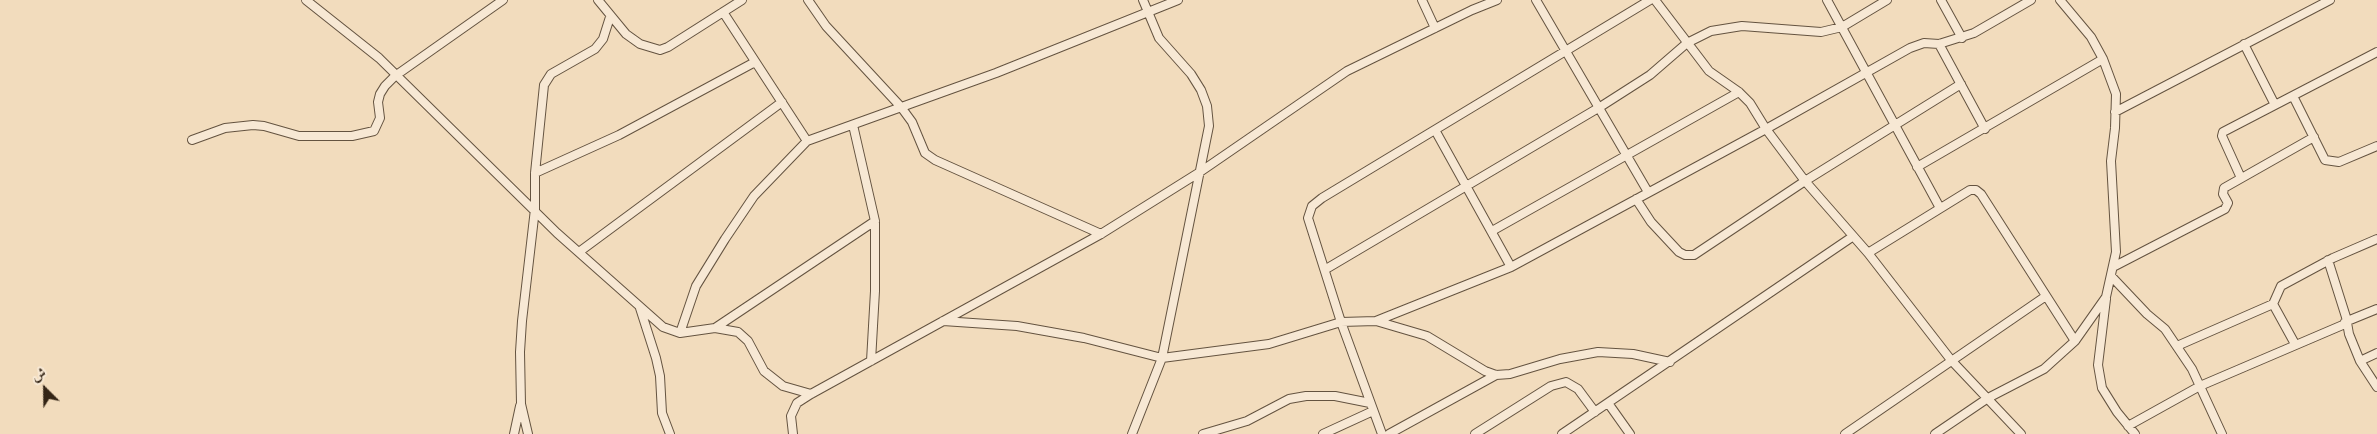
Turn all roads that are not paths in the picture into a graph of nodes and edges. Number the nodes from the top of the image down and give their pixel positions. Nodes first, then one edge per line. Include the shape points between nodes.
1 (306, 0) edge
2 (503, 0) edge
3 (598, 0) edge
4 (742, 0) edge
5 (808, 0) edge
6 (1143, 0) edge
7 (1178, 0) edge
8 (1422, 0) edge
9 (1497, 0) edge
10 (1536, 0) edge
11 (1650, 0) edge
12 (1654, 0) edge
13 (1827, 0) edge
14 (1887, 0) edge
15 (1941, 0) edge
16 (2031, 0) edge
17 (2060, 0) edge
18 (2330, 0) edge
19 (723, 12) junction
20 (1147, 12) junction
21 (610, 17) junction
22 (1842, 27) junction
23 (1435, 28) junction
24 (1962, 38) junction
25 (1688, 43) junction
26 (1939, 44) junction
27 (2244, 44) junction
28 (1566, 50) junction
29 (2377, 52) edge
30 (2103, 59) junction
31 (755, 62) junction
32 (1867, 72) junction
33 (395, 76) junction
34 (1961, 84) junction
35 (1739, 92) junction
36 (2293, 96) junction
37 (782, 102) junction
38 (2275, 105) junction
39 (901, 107) junction
40 (1600, 108) junction
41 (2115, 112) junction
42 (853, 124) junction
43 (1895, 125) junction
44 (1985, 129) junction
45 (1435, 130) junction
46 (1766, 130) junction
47 (2314, 137) junction
48 (192, 140) dead end
49 (807, 140) junction
50 (2377, 146) edge
51 (1628, 155) junction
52 (1917, 167) junction
53 (1200, 172) junction
54 (536, 173) junction
55 (2241, 178) junction
56 (1805, 182) junction
57 (1467, 187) junction
58 (1648, 192) junction
59 (1636, 199) junction
60 (1940, 208) junction
61 (535, 209) junction
62 (875, 221) junction
63 (1492, 231) junction
64 (1101, 234) junction
65 (1852, 237) junction
66 (2377, 239) edge
67 (579, 252) junction
68 (1868, 253) junction
69 (2328, 260) junction
70 (1511, 267) junction
71 (2113, 267) junction
72 (1326, 269) junction
73 (2111, 276) junction
74 (2046, 296) junction
75 (2106, 297) junction
76 (2273, 304) junction
77 (640, 308) junction
78 (2377, 309) edge
79 (943, 321) junction
80 (1376, 321) junction
81 (1341, 322) junction
82 (2345, 323) junction
83 (715, 328) junction
84 (680, 333) junction
85 (2075, 341) junction
86 (2295, 344) junction
87 (2177, 346) junction
88 (2377, 353) edge
89 (1162, 358) junction
90 (1951, 360) junction
91 (871, 361) junction
92 (2360, 361) junction
93 (1670, 362) junction
94 (1496, 375) junction
95 (2200, 386) junction
96 (2377, 387) edge
97 (811, 394) junction
98 (1988, 398) junction
99 (1608, 403) junction
100 (521, 404) junction
101 (1372, 407) junction
102 (1595, 412) junction
103 (2128, 426) junction
104 (514, 434) edge
105 (528, 434) edge
106 (670, 434) edge
107 (793, 434) edge
108 (1132, 434) edge
109 (1203, 434) edge
110 (1323, 434) edge
111 (1382, 434) edge
112 (1389, 434) edge
113 (1475, 434) edge
114 (1562, 434) edge
115 (1630, 434) edge
116 (1845, 434) edge
117 (1935, 434) edge
118 (2021, 434) edge
119 (2135, 434) edge
120 (2222, 434) edge

1 - 33 street via 379,58
2 - 33 street
3 - 21 street
4 - 19 street
5 - 39 street via 826,26
6 - 20 street
7 - 20 street
8 - 23 street
9 - 23 street
10 - 28 street
11 - 28 street
12 - 25 street
13 - 22 street
14 - 22 street
15 - 24 street
16 - 24 street
17 - 30 street via 2091,37
18 - 27 street
19 - 21 street via 660,50 640,44
19 - 31 street
20 - 39 street via 996,73
20 - 53 street via 1159,38 1191,74 1204,98 1209,126
21 - 54 street via 603,39 595,49 551,74 544,85
22 - 25 street via 1822,32 1742,26 1711,31
22 - 32 street
23 - 53 street via 1347,71
24 - 26 street
25 - 35 street via 1709,71
25 - 40 street via 1650,75
26 - 32 street via 1924,43
26 - 34 street
27 - 38 street
27 - 41 street
28 - 40 street
28 - 45 street
29 - 36 street
30 - 41 street via 2116,94
30 - 44 street
31 - 37 street
31 - 54 street via 619,135
32 - 43 street
32 - 46 street
33 - 48 street via 380,94 378,125 367,134 299,136 253,125 220,130
33 - 61 street
34 - 43 street
34 - 44 street
35 - 46 street via 1750,103
35 - 51 street
36 - 38 street
36 - 47 street
37 - 49 street
37 - 67 street
38 - 55 street via 2222,136
39 - 42 street
39 - 64 street via 912,122 925,152 935,160
40 - 51 street
40 - 57 street
41 - 71 street via 2111,161 2116,252
42 - 49 street
42 - 62 street
43 - 52 street
43 - 56 street
44 - 52 street
45 - 57 street
45 - 72 street via 1312,206 1308,218
46 - 56 street
46 - 58 street
47 - 50 street via 2326,160 2332,162
47 - 55 street
49 - 84 street via 754,196 725,239 696,286
51 - 58 street
51 - 63 street
52 - 60 street
53 - 64 street
53 - 89 street
54 - 61 street
55 - 71 street via 2224,188 2223,194 2228,203 2225,209
56 - 59 street via 1694,254 1685,255 1651,222
56 - 65 street
57 - 63 street
57 - 72 street
58 - 59 street
59 - 70 street
60 - 68 street
60 - 74 street via 1970,190 1981,194
61 - 67 street
61 - 100 street via 522,321
62 - 83 street
62 - 91 street via 876,291
63 - 70 street
64 - 79 street
65 - 68 street
65 - 93 street
66 - 69 street
67 - 77 street
68 - 90 street
69 - 76 street via 2281,286
69 - 82 street
70 - 80 street
71 - 73 street
72 - 81 street
73 - 75 street
73 - 87 street via 2165,329
74 - 85 street
74 - 90 street
75 - 85 street
75 - 103 street via 2098,365 2102,388
76 - 86 street
76 - 87 street
77 - 84 street via 663,327
77 - 106 street via 658,367 662,413
78 - 82 street
79 - 89 street via 1017,326 1084,338
79 - 91 street
80 - 81 street
80 - 94 street via 1427,336
81 - 89 street via 1269,344
81 - 101 street
82 - 86 street
82 - 92 street
83 - 84 street
83 - 97 street via 738,332 748,341 764,371 783,386
85 - 98 street via 2044,368
86 - 95 street
87 - 95 street
88 - 92 street
89 - 108 street
90 - 98 street
90 - 116 street
91 - 97 street
92 - 96 street
93 - 94 street via 1633,354 1598,352
93 - 99 street
94 - 112 street
95 - 103 street
95 - 120 street
97 - 107 street via 797,403 791,416
98 - 117 street
98 - 118 street
99 - 102 street
99 - 115 street
100 - 104 street
100 - 105 street
101 - 109 street via 1335,396 1306,396 1289,399 1247,421
101 - 110 street
101 - 111 street
102 - 113 street via 1578,389 1566,382 1551,386
102 - 114 street
103 - 119 street

